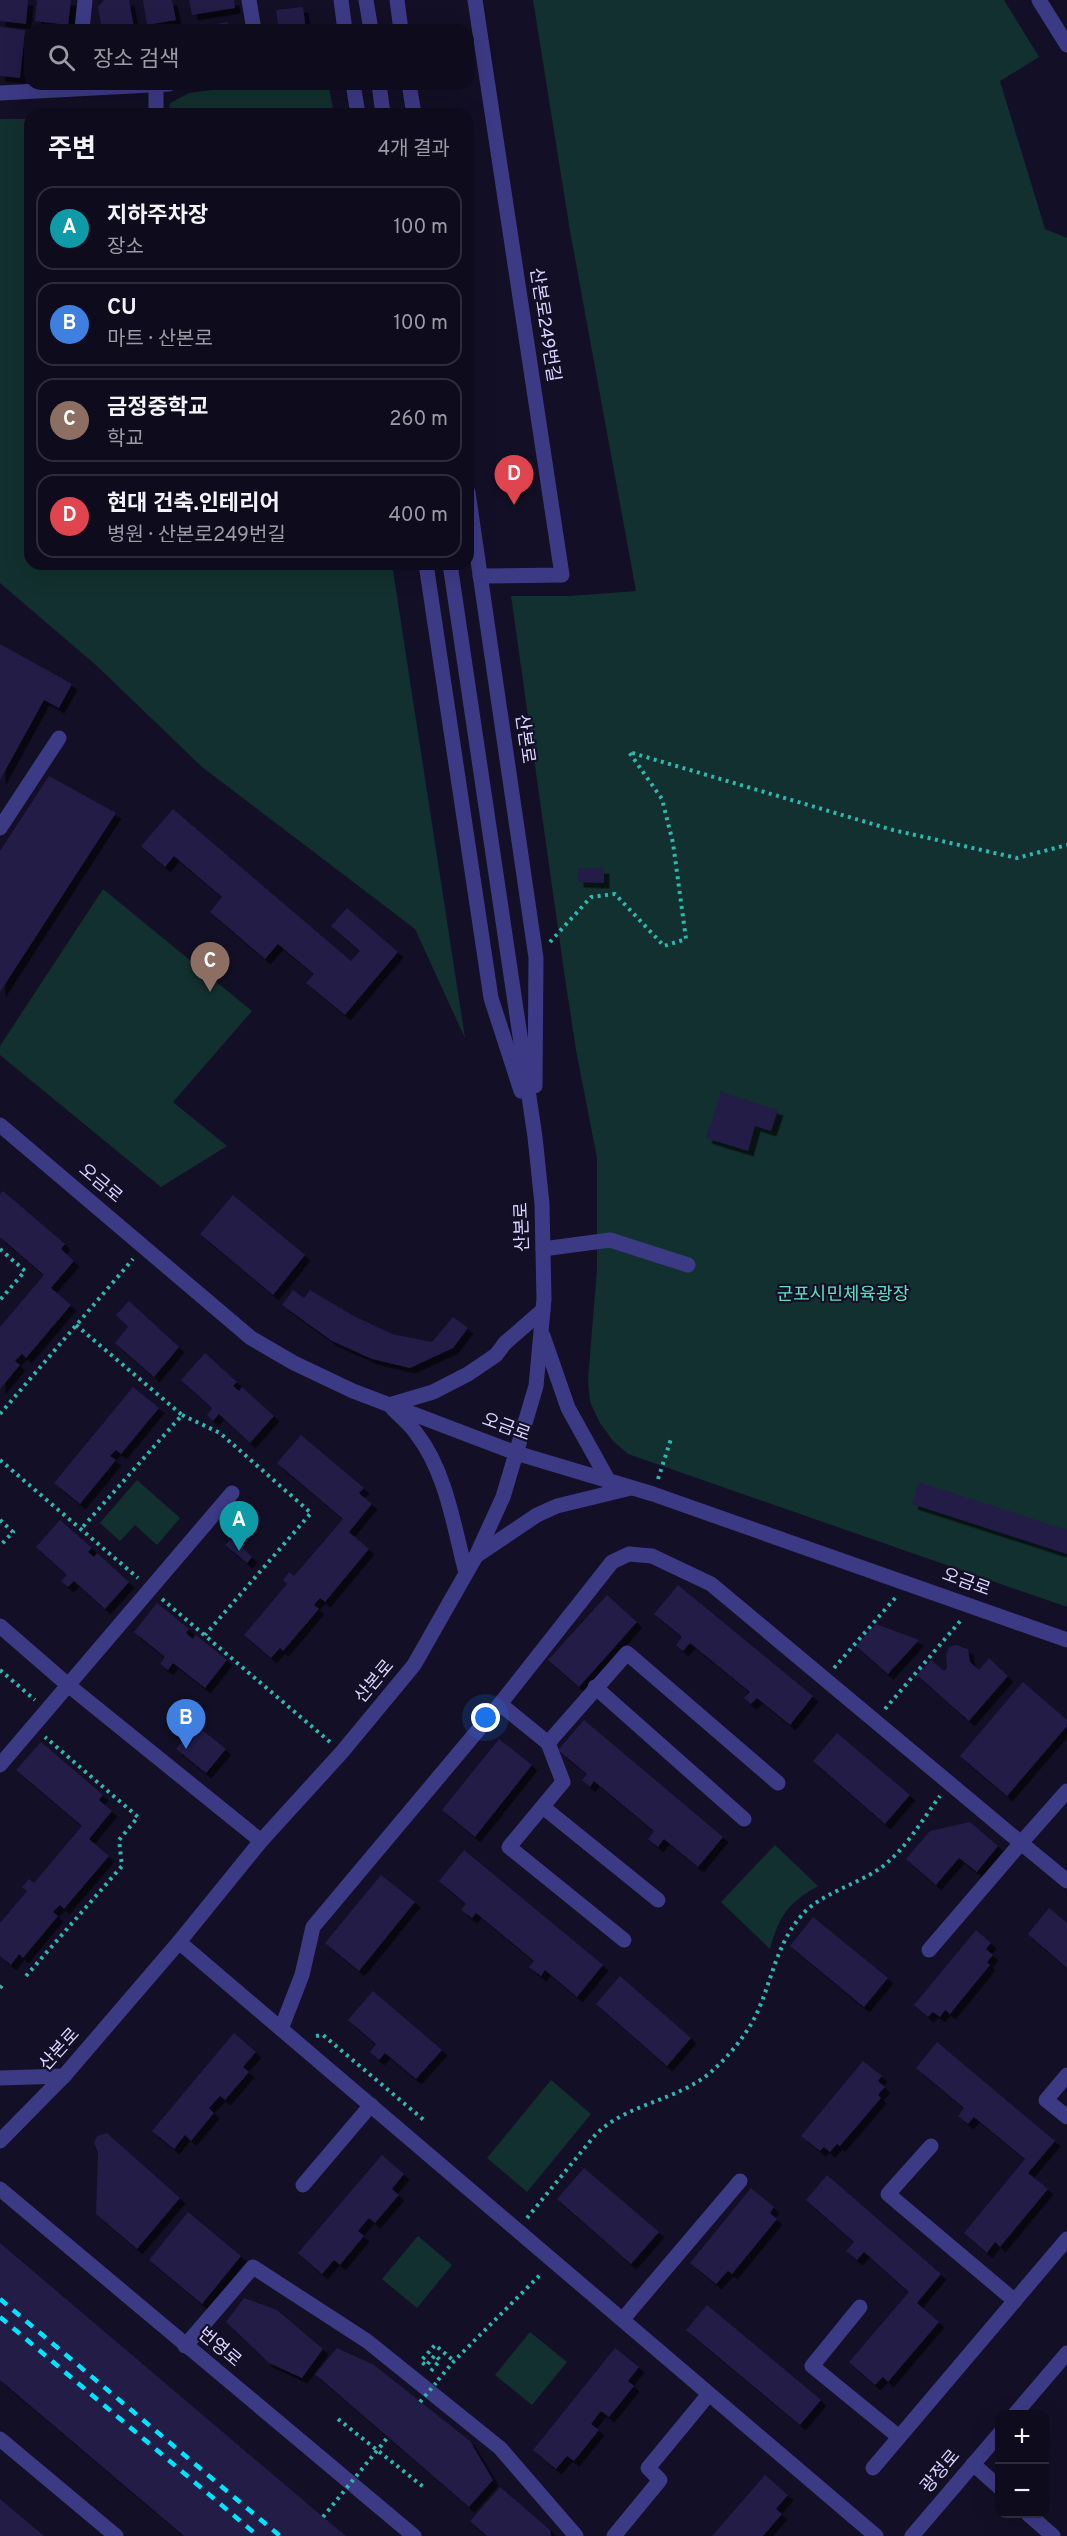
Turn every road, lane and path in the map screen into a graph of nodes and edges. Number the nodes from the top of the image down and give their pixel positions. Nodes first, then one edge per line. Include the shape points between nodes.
1 (85, 0) edge
2 (249, 0) edge
3 (341, 0) edge
4 (366, 0) edge
5 (397, 0) edge
6 (475, 0) edge
7 (1039, 0) edge
8 (83, 24) edge
9 (253, 24) edge
10 (344, 24) edge
11 (370, 24) edge
12 (400, 24) edge
13 (1067, 45) edge
14 (33, 90) edge
15 (161, 90) edge
16 (354, 90) edge
17 (380, 90) edge
18 (410, 90) edge
19 (0, 93) edge
20 (157, 108) edge
21 (357, 108) edge
22 (382, 108) edge
23 (413, 108) edge
24 (474, 534) edge
25 (427, 570) edge
26 (451, 570) edge
27 (480, 576) junction
28 (59, 738) dead end
29 (0, 828) edge
30 (1067, 845) edge
31 (536, 958) junction
32 (0, 1125) edge
33 (535, 1137) junction
34 (143, 1247) junction
35 (0, 1249) edge
36 (543, 1249) junction
37 (688, 1265) dead end
38 (0, 1300) edge
39 (543, 1310) junction
40 (76, 1325) junction
41 (541, 1331) junction
42 (389, 1405) junction
43 (0, 1414) edge
44 (183, 1415) junction
45 (672, 1439) dead end
46 (516, 1453) junction
47 (608, 1480) junction
48 (634, 1488) junction
49 (232, 1492) dead end
50 (653, 1494) junction
51 (0, 1520) edge
52 (81, 1529) dead end
53 (0, 1546) edge
54 (476, 1556) junction
55 (466, 1573) junction
56 (909, 1582) junction
57 (973, 1607) junction
58 (0, 1626) edge
59 (205, 1635) dead end
60 (1067, 1640) edge
61 (0, 1670) edge
62 (825, 1680) junction
63 (68, 1685) junction
64 (595, 1687) junction
65 (275, 1695) dead end
66 (500, 1704) junction
67 (47, 1710) junction
68 (874, 1721) junction
69 (33, 1727) junction
70 (548, 1743) junction
71 (342, 1752) junction
72 (0, 1766) edge
73 (778, 1783) dead end
74 (949, 1784) junction
75 (1067, 1791) edge
76 (543, 1807) junction
77 (744, 1819) dead end
78 (261, 1841) junction
79 (1021, 1843) junction
80 (1067, 1881) edge
81 (658, 1900) dead end
82 (624, 1940) dead end
83 (179, 1942) junction
84 (929, 1950) dead end
85 (26, 1976) dead end
86 (281, 2029) junction
87 (295, 2041) junction
88 (1067, 2075) edge
89 (64, 2076) junction
90 (0, 2079) edge
91 (371, 2106) junction
92 (1067, 2117) edge
93 (425, 2121) dead end
94 (0, 2141) edge
95 (931, 2146) dead end
96 (740, 2181) dead end
97 (303, 2185) dead end
98 (0, 2189) edge
99 (517, 2230) junction
100 (1067, 2239) edge
101 (553, 2262) junction
102 (1015, 2301) junction
103 (860, 2307) dead end
104 (623, 2319) junction
105 (186, 2346) junction
106 (1067, 2353) edge
107 (454, 2361) junction
108 (428, 2383) junction
109 (709, 2394) junction
110 (420, 2402) dead end
111 (1019, 2410) edge
112 (338, 2420) dead end
113 (899, 2437) junction
114 (388, 2438) dead end
115 (995, 2438) edge
116 (0, 2439) edge
117 (379, 2450) junction
118 (973, 2464) junction
119 (873, 2468) dead end
120 (995, 2484) edge
121 (426, 2489) dead end
122 (323, 2517) dead end
123 (1033, 2518) edge
124 (116, 2536) edge
125 (414, 2536) edge
126 (576, 2536) edge
127 (614, 2536) edge
128 (876, 2536) edge
129 (912, 2536) edge
130 (1053, 2536) edge

1 - 8 street
2 - 9 street
3 - 10 street
4 - 11 street
5 - 12 street
6 - 27 street, 산본로249번길 via 562,575
7 - 13 street
14 - 19 street
15 - 20 street
16 - 21 street
17 - 22 street
18 - 23 street
24 - 27 street, 산본로
25 - 33 street, 산본로 via 491,998
26 - 33 street, 산본로
27 - 31 street, 산본로
28 - 29 street
30 - 31 path via 1017,858 893,830 629,752 662,799 673,843 686,939 664,946 615,894 591,897
31 - 33 street, 산본로
32 - 34 street, 오금로
33 - 36 street, 산본로
34 - 40 path
34 - 42 street, 오금로 via 251,1338 294,1363
35 - 38 path via 25,1271
36 - 37 street via 610,1240
36 - 39 street, 산본로
39 - 41 street, 산본로
39 - 42 street via 496,1355 468,1374 433,1392
40 - 43 path
40 - 44 path
41 - 46 street, 산본로 via 536,1386
41 - 47 street via 568,1408
42 - 46 street, 오금로
42 - 55 street via 428,1450 447,1500
44 - 52 path
44 - 59 path via 220,1433 311,1513
45 - 50 path
46 - 47 street, 오금로
46 - 54 street, 산본로 via 503,1497
47 - 48 street, 오금로
48 - 50 street, 오금로
48 - 54 street via 557,1506
49 - 63 street
50 - 56 street, 오금로
51 - 53 path via 13,1532
54 - 55 street, 산본로
55 - 71 street, 산본로 via 414,1665
56 - 57 street, 오금로
56 - 62 path
57 - 60 street, 오금로
57 - 68 path
58 - 63 street
61 - 67 path
62 - 66 street via 711,1584 652,1556 629,1554 612,1562
62 - 68 street
63 - 67 street
63 - 78 street
64 - 70 street
64 - 73 street via 627,1653
64 - 77 street
65 - 71 path
66 - 70 street
66 - 86 street via 313,1927 302,1975
67 - 69 street
68 - 74 street
69 - 72 street
69 - 85 path via 138,1817 119,1840 122,1866
70 - 76 street via 563,1782
71 - 78 street, 산본로
74 - 79 street
74 - 99 path via 881,1868 823,1899 803,1913 788,1931 759,2008 727,2056 690,2087 608,2122
75 - 79 street
76 - 81 street
76 - 82 street via 510,1847
78 - 83 street, 산본로
79 - 80 street
79 - 84 street
83 - 86 street
83 - 89 street, 산본로
86 - 87 street
87 - 91 street
87 - 93 path via 323,2035
88 - 92 street via 1046,2100
89 - 90 street
89 - 94 street, 산본로
91 - 97 street
91 - 99 street
95 - 102 street via 888,2194
96 - 104 street
98 - 105 street, 번영로
99 - 101 street
100 - 102 street
101 - 104 street
101 - 107 path
102 - 113 street
103 - 113 street via 812,2366
104 - 109 street
105 - 108 street via 253,2268
105 - 125 street, 번영로
106 - 111 street
107 - 108 path
107 - 108 path via 435,2345 421,2361 426,2366 435,2355 440,2360
108 - 110 path, bridge
108 - 126 street via 500,2448
109 - 127 street via 648,2468 660,2480
109 - 128 street
112 - 117 path
113 - 119 street
114 - 117 path, bridge
115 - 118 street, 광정로
116 - 124 street
117 - 121 path
117 - 122 path, bridge
118 - 120 street
118 - 129 street, 광정로
123 - 130 street

